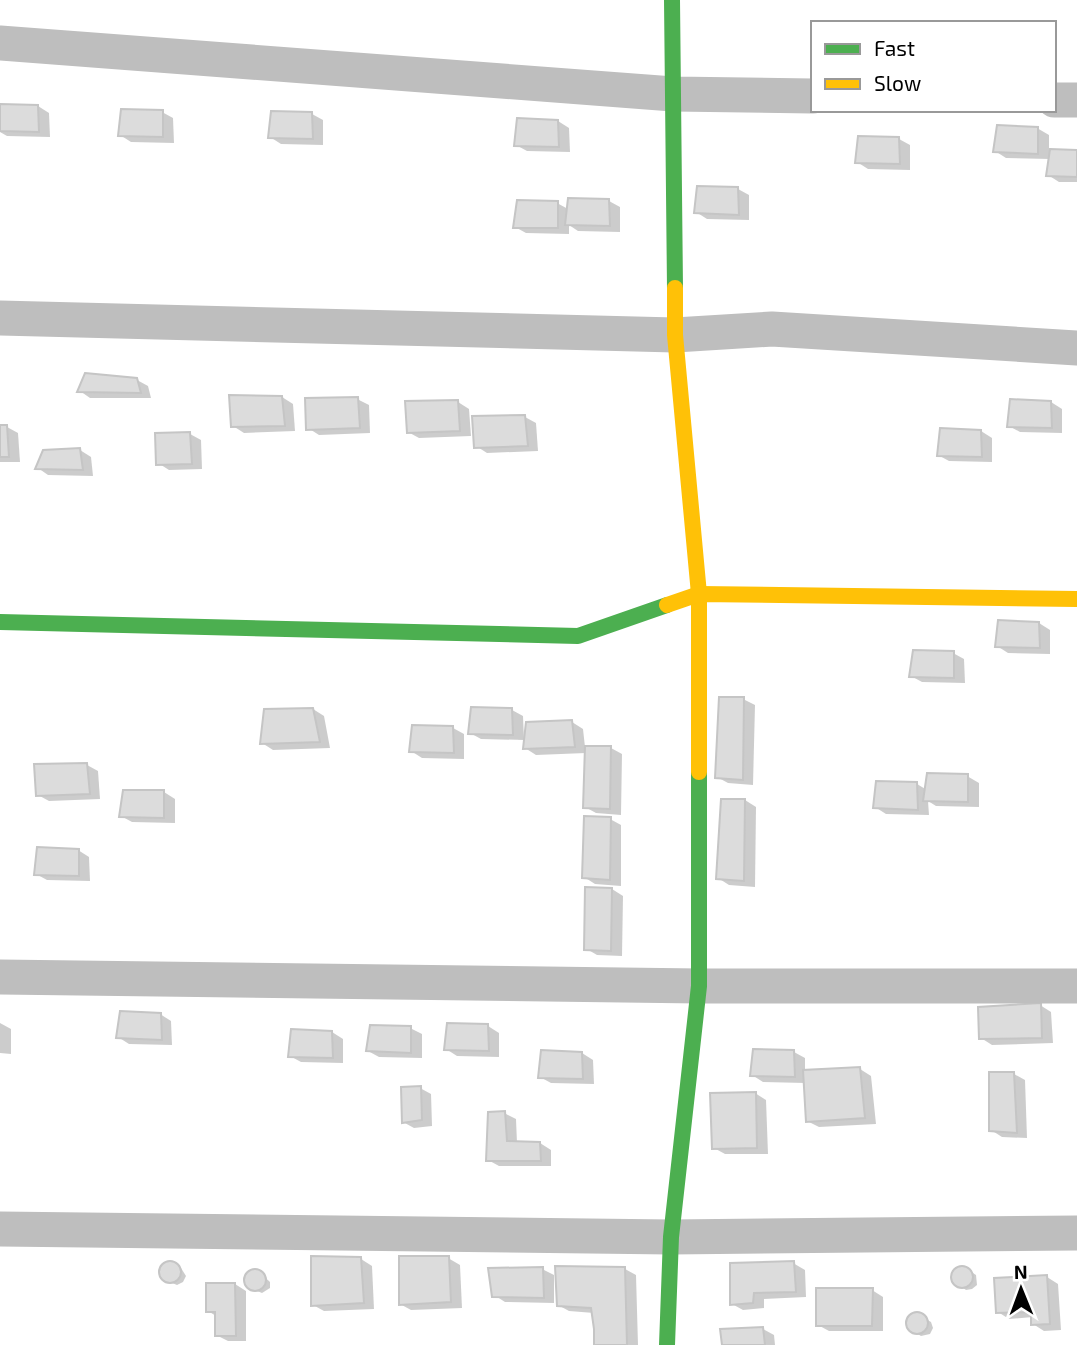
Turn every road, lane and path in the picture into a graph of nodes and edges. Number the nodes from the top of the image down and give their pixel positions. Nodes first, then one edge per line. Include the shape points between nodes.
1 (672, 0) edge
2 (0, 43) edge
3 (673, 94) junction
4 (811, 96) edge
5 (1056, 100) edge
6 (1077, 100) edge
7 (0, 318) edge
8 (675, 335) junction
9 (1077, 348) edge
10 (699, 594) junction
11 (1077, 599) edge
12 (0, 622) edge
13 (0, 977) edge
14 (699, 986) junction
15 (1077, 986) edge
16 (0, 1229) edge
17 (1077, 1233) edge
18 (671, 1237) junction
19 (667, 1345) edge

1 - 3 street
2 - 3 street
3 - 4 street
3 - 8 street
5 - 6 street
7 - 8 street
8 - 9 street via 772,329
8 - 10 street
10 - 11 street
10 - 12 street via 578,636
10 - 14 street
13 - 14 street
14 - 15 street
14 - 18 street
16 - 18 street
17 - 18 street
18 - 19 street

